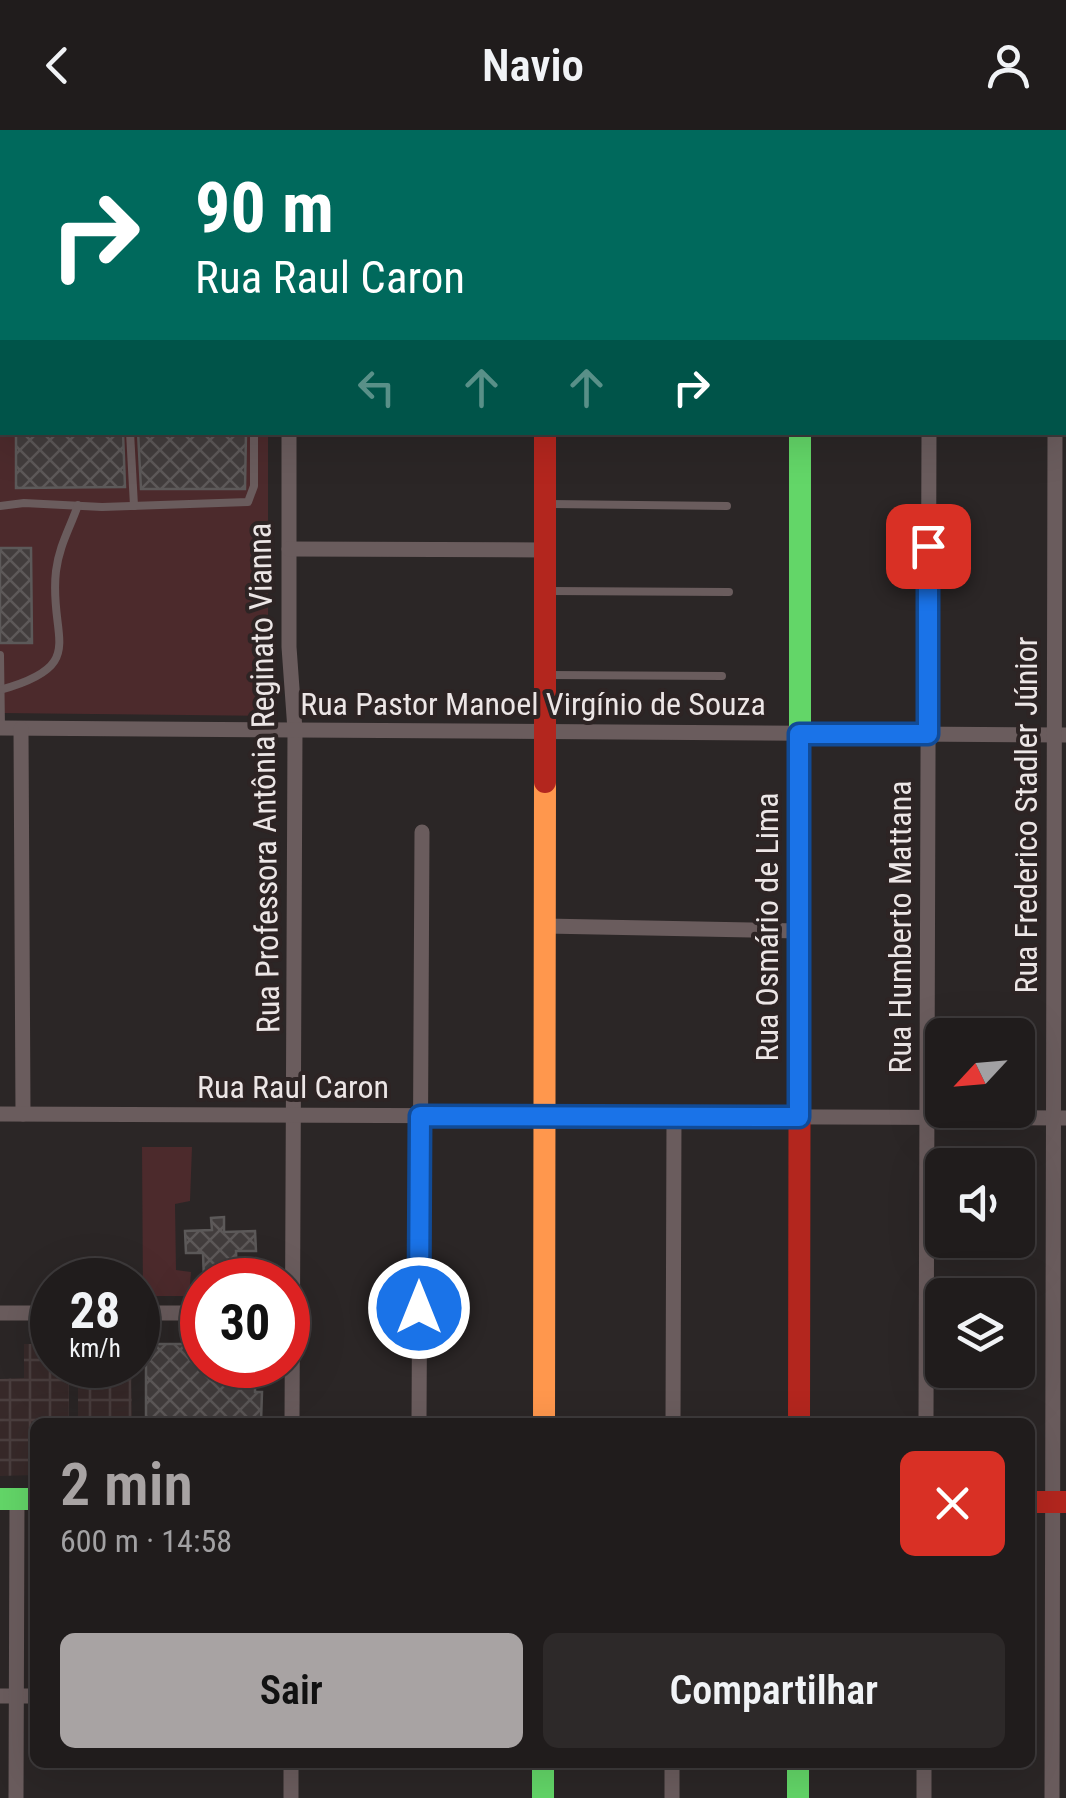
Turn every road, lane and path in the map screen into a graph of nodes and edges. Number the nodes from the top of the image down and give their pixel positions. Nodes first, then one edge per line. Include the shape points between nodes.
1 (130, 435) edge
2 (254, 435) edge
3 (289, 435) edge
4 (545, 435) edge
5 (800, 435) edge
6 (929, 435) edge
7 (1055, 435) edge
8 (545, 504) junction
9 (78, 505) junction
10 (0, 506) edge
11 (134, 506) junction
12 (727, 506) dead end
13 (289, 549) junction
14 (545, 550) junction
15 (1060, 555) edge
16 (545, 591) junction
17 (729, 592) dead end
18 (0, 655) edge
19 (545, 675) junction
20 (722, 676) dead end
21 (0, 690) edge
22 (1, 728) edge
23 (21, 728) junction
24 (296, 730) junction
25 (545, 732) junction
26 (799, 734) junction
27 (928, 734) junction
28 (1060, 735) edge
29 (422, 832) dead end
30 (545, 926) junction
31 (799, 931) junction
32 (927, 1018) edge
33 (0, 1114) edge
34 (23, 1114) junction
35 (294, 1115) junction
36 (420, 1116) junction
37 (544, 1116) junction
38 (674, 1116) junction
39 (799, 1117) junction
40 (925, 1117) edge
41 (1035, 1118) edge
42 (1060, 1118) edge
43 (926, 1128) edge
44 (291, 1258) edge
45 (0, 1313) edge
46 (30, 1313) edge
47 (1059, 1314) edge
48 (291, 1388) edge
49 (292, 1418) edge
50 (418, 1418) edge
51 (544, 1418) edge
52 (674, 1418) edge
53 (798, 1418) edge
54 (926, 1418) edge
55 (18, 1499) edge
56 (1049, 1502) edge
57 (8, 1696) edge
58 (1059, 1696) edge
59 (291, 1768) edge
60 (544, 1768) edge
61 (672, 1768) edge
62 (798, 1768) edge
63 (924, 1768) edge
64 (16, 1798) edge
65 (290, 1798) edge
66 (544, 1798) edge
67 (672, 1798) edge
68 (798, 1798) edge
69 (924, 1798) edge
70 (1052, 1798) edge

1 - 11 lane
2 - 11 lane via 248,502
3 - 13 street, Rua Professora Antônia Reginato Vianna
4 - 8 street
5 - 26 street, Rua Osmário de Lima
6 - 27 street, Rua Humberto Mattana
7 - 15 street, Rua Frederico Stadler Júnior
8 - 12 lane
8 - 14 street
9 - 10 lane
9 - 11 lane
9 - 21 lane via 56,572 57,660 24,684
13 - 14 street
13 - 24 street, Rua Professora Antônia Reginato Vianna
14 - 16 street
15 - 28 street, Rua Frederico Stadler Júnior
16 - 17 lane
16 - 19 street
18 - 21 lane
19 - 20 lane
19 - 25 street
21 - 22 lane
22 - 23 street, Rua Pastor Manoel Virgínio de Souza
23 - 24 street, Rua Pastor Manoel Virgínio de Souza
23 - 34 street
24 - 25 street, Rua Pastor Manoel Virgínio de Souza
24 - 35 street, Rua Professora Antônia Reginato Vianna
25 - 26 street, Rua Pastor Manoel Virgínio de Souza
25 - 30 street
26 - 27 street, Rua Pastor Manoel Virgínio de Souza
26 - 31 street, Rua Osmário de Lima
27 - 28 street, Rua Pastor Manoel Virgínio de Souza
27 - 32 street, Rua Humberto Mattana
28 - 42 street, Rua Frederico Stadler Júnior
29 - 36 street
30 - 31 street
30 - 37 street
31 - 39 street, Rua Osmário de Lima
33 - 34 street, Rua Raul Caron
34 - 35 street, Rua Raul Caron
35 - 36 street, Rua Raul Caron
35 - 44 street, Rua Professora Antônia Reginato Vianna
36 - 37 street, Rua Raul Caron
36 - 50 street
37 - 38 street, Rua Raul Caron
37 - 51 street
38 - 39 street, Rua Raul Caron
38 - 52 street
39 - 40 street, Rua Raul Caron
39 - 53 street, Rua Osmário de Lima
41 - 42 street, Rua Raul Caron
42 - 47 street, Rua Frederico Stadler Júnior
43 - 54 street, Rua Humberto Mattana
45 - 46 street
47 - 56 street, Rua Frederico Stadler Júnior
48 - 49 street, Rua Professora Antônia Reginato Vianna
55 - 57 street
56 - 58 street, Rua Frederico Stadler Júnior
57 - 64 street
58 - 70 street, Rua Frederico Stadler Júnior
59 - 65 street
60 - 66 street
61 - 67 street
62 - 68 street
63 - 69 street

